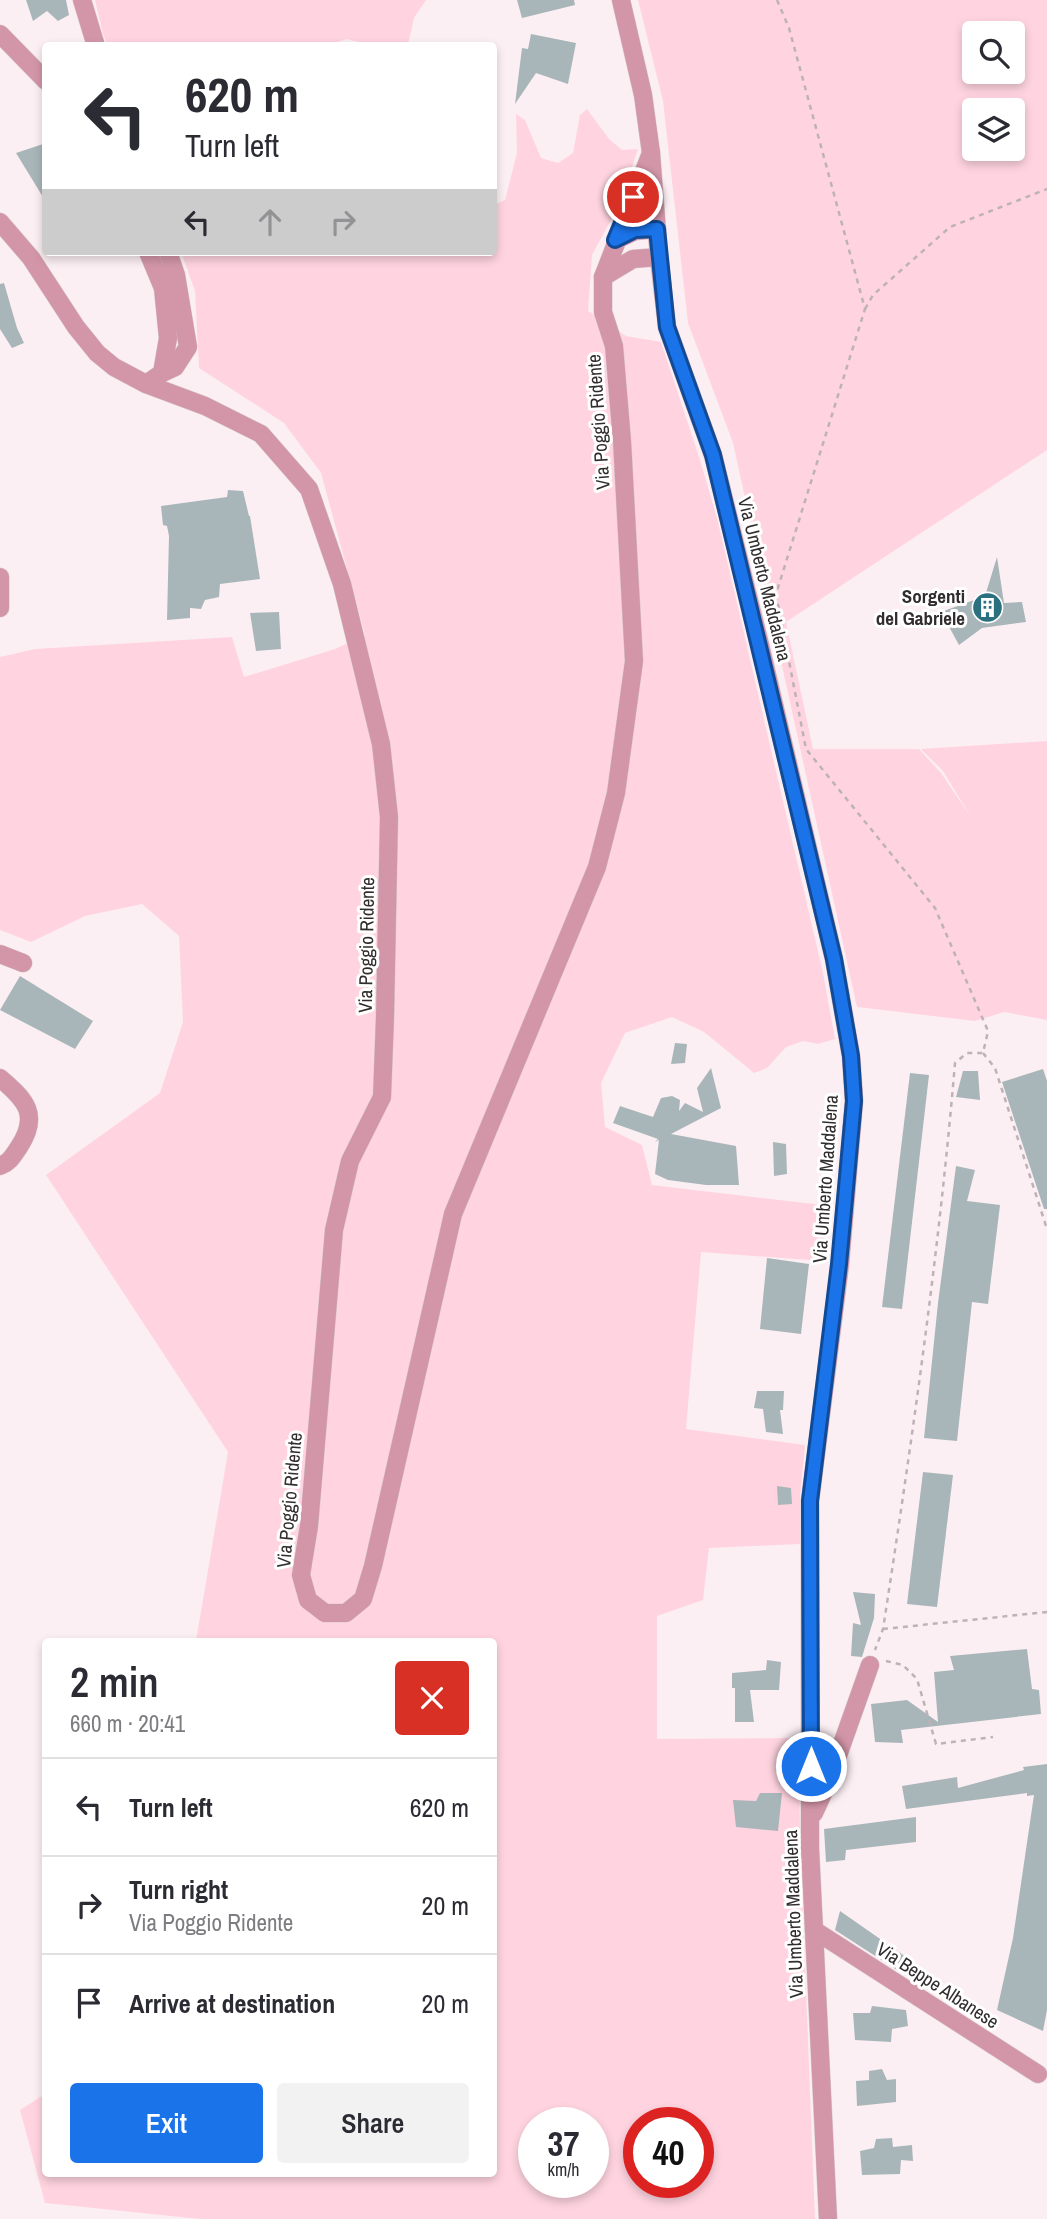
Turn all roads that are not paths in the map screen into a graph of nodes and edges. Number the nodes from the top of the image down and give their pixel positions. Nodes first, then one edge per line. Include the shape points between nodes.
1 (82, 0) edge
2 (621, 0) edge
3 (0, 34) edge
4 (95, 42) edge
5 (42, 77) edge
6 (651, 153) junction
7 (0, 222) edge
8 (657, 229) junction
9 (615, 240) junction
10 (150, 256) edge
11 (169, 256) edge
12 (659, 257) junction
13 (603, 277) junction
14 (162, 373) junction
15 (146, 384) junction
16 (0, 577) edge
17 (0, 608) edge
18 (0, 954) edge
19 (23, 963) dead end
20 (0, 1078) edge
21 (0, 1166) edge
22 (870, 1665) road end
23 (811, 1819) junction
24 (814, 1930) junction
25 (1038, 2074) dead end
26 (828, 2219) edge

1 - 4 street
2 - 6 street, Via Umberto Maddalena
3 - 5 street
6 - 8 street, Via Umberto Maddalena
6 - 9 street, Via Poggio Ridente
7 - 15 street, Via Poggio Ridente via 97,353
8 - 9 street via 635,230
8 - 12 street, Via Umberto Maddalena
9 - 13 street, Via Poggio Ridente
10 - 14 street via 163,288 168,338
11 - 14 street via 188,347 175,367
12 - 13 street via 633,259
12 - 23 street, Via Umberto Maddalena via 667,327 713,455 834,959 851,1056 854,1101 839,1264 810,1501
13 - 15 street, Via Poggio Ridente via 603,312 614,346 621,428 634,661 616,793 597,867 453,1214 373,1566 363,1599 346,1613 325,1613 308,1600 301,1575 334,1230 350,1161 382,1097 389,817 381,744 342,584 309,489 261,434
14 - 15 street
16 - 17 street
18 - 19 street
20 - 21 street via 27,1104 29,1130 8,1163
22 - 23 street
23 - 24 street, Via Umberto Maddalena
24 - 25 street, Via Beppe Albanese
24 - 26 street, Via Umberto Maddalena

